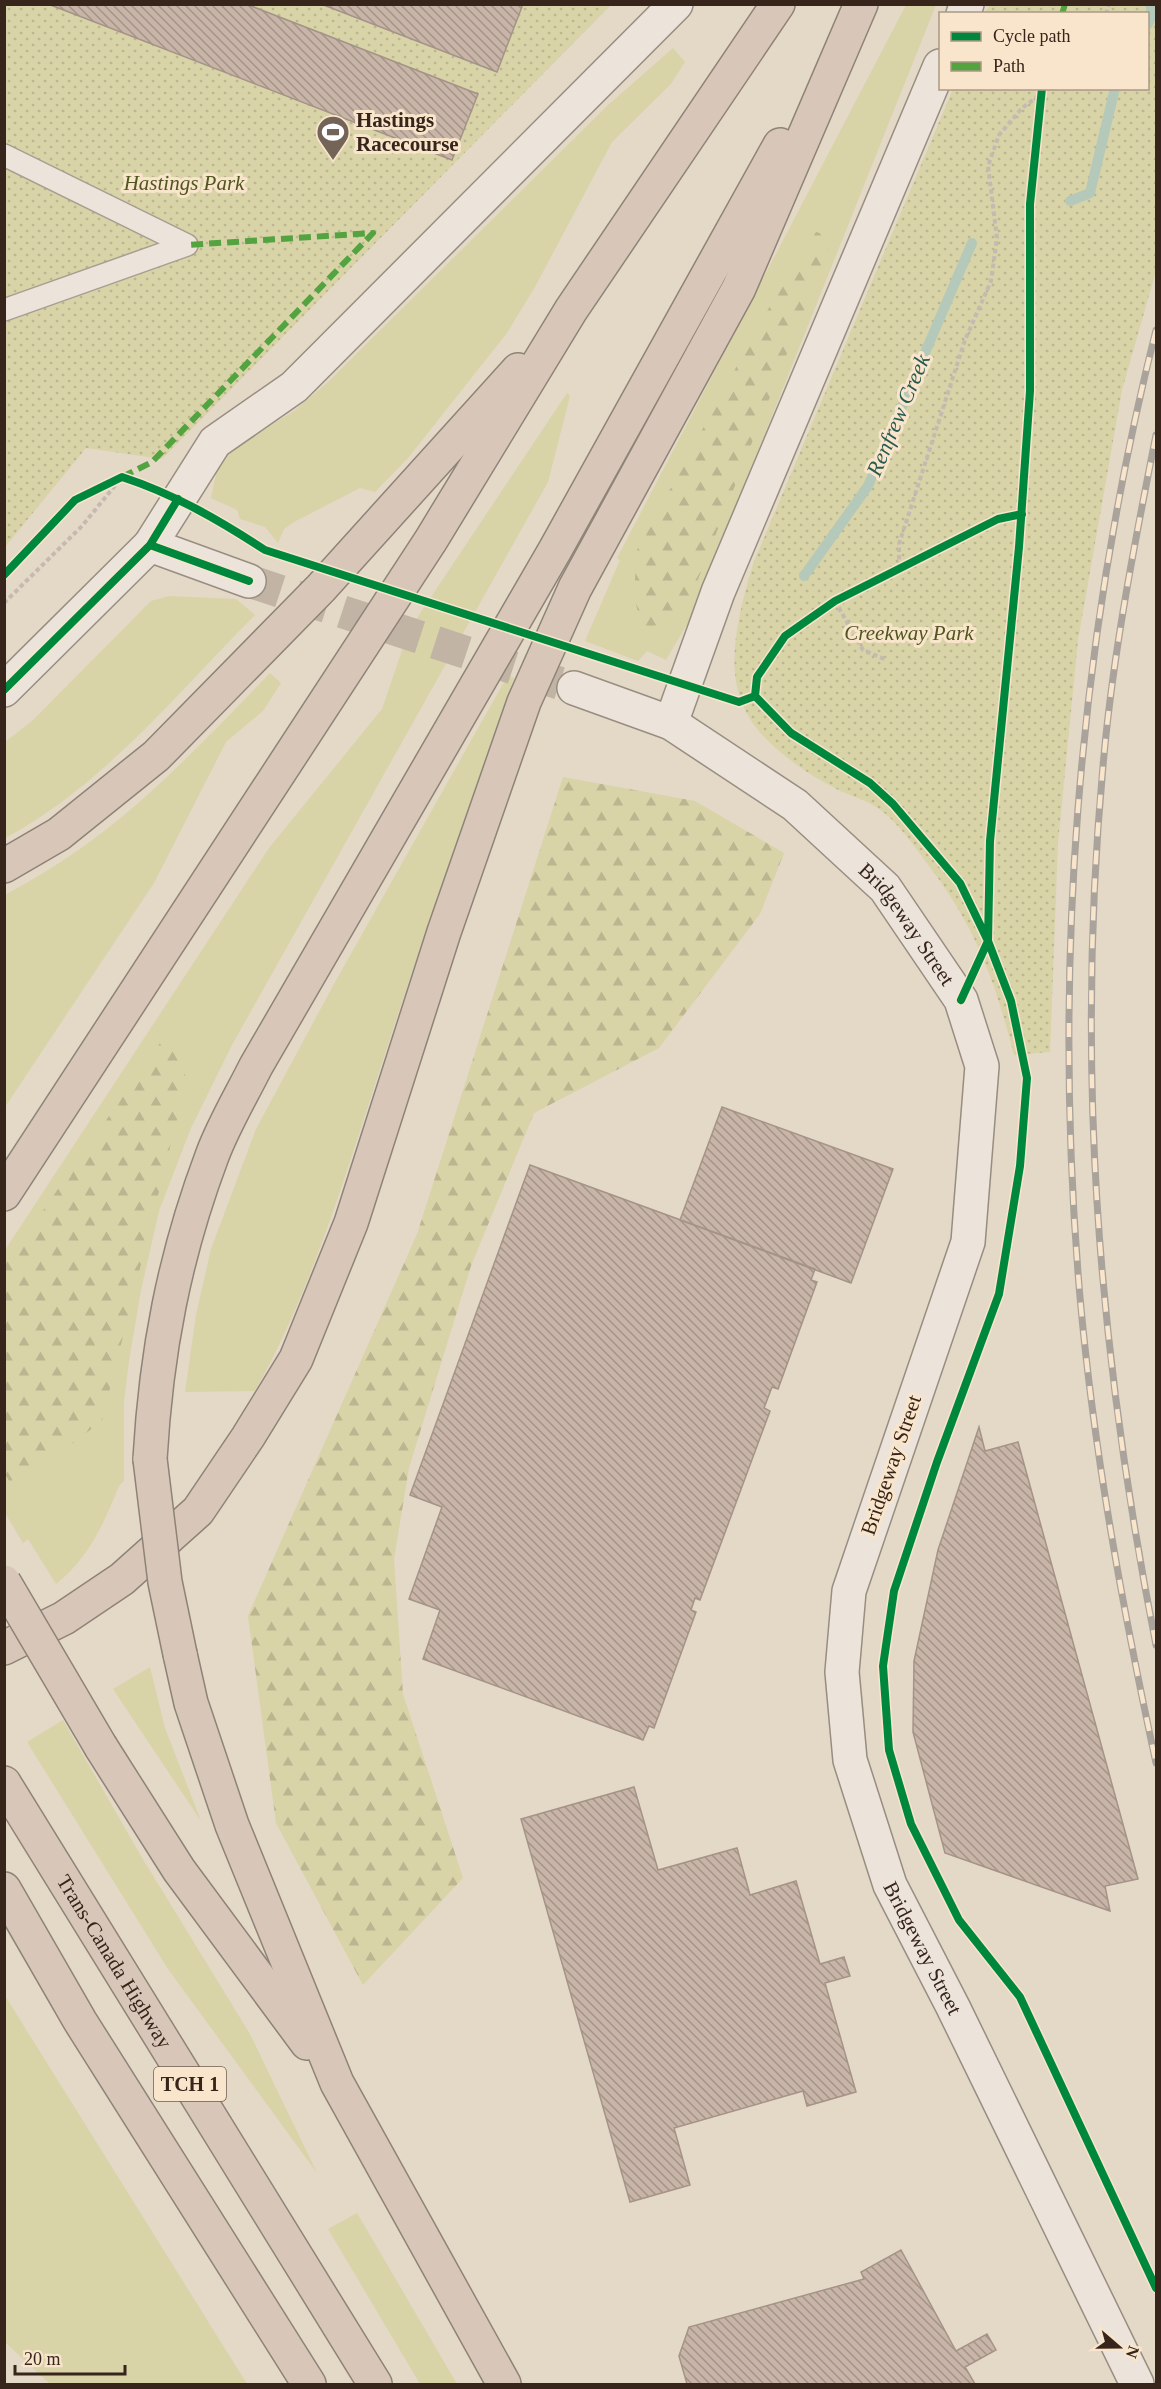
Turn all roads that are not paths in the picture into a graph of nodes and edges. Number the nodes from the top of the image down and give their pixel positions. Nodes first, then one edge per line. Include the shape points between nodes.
1 (676, 4) edge
2 (778, 4) edge
3 (860, 4) edge
4 (939, 68) edge
5 (4, 155) edge
6 (4, 310) edge
7 (571, 310) junction
8 (150, 545) junction
9 (249, 581) tunnel mouth
10 (574, 688) tunnel mouth
11 (4, 690) edge
12 (671, 723) junction
13 (4, 866) edge
14 (4, 1194) edge
15 (4, 1582) edge
16 (4, 1648) edge
17 (4, 1783) edge
18 (4, 1889) edge
19 (4, 1932) edge
20 (80, 2021) junction
21 (337, 2083) junction
22 (309, 2385) edge
23 (375, 2385) edge
24 (504, 2385) edge
25 (1137, 2385) edge

1 - 8 street via 294,387 215,442
2 - 7 highway
3 - 16 highway via 739,288 575,588 524,702 444,932 351,1222 296,1359 198,1511 122,1579 64,1618
3 - 21 highway, bridge via 555,550 256,1066 212,1154 185,1232 167,1306 154,1387 150,1459 165,1582 191,1703 232,1825
4 - 12 street via 718,592
5 - 6 lane via 187,245
7 - 13 highway via 329,580 165,748 59,834
7 - 14 highway via 431,540
8 - 9 street
8 - 11 street
10 - 12 street, Bridgeway Street
12 - 25 street, Bridgeway Street via 795,805 885,888 961,1000 982,1066 968,1242 849,1591 842,1672 850,1760 890,1885
15 - 21 highway, bridge via 179,1870
17 - 23 highway, Trans-Canada Highway / TCH 1
18 - 20 highway, TCH 1
19 - 20 highway
20 - 22 highway, TCH 1
21 - 24 highway

